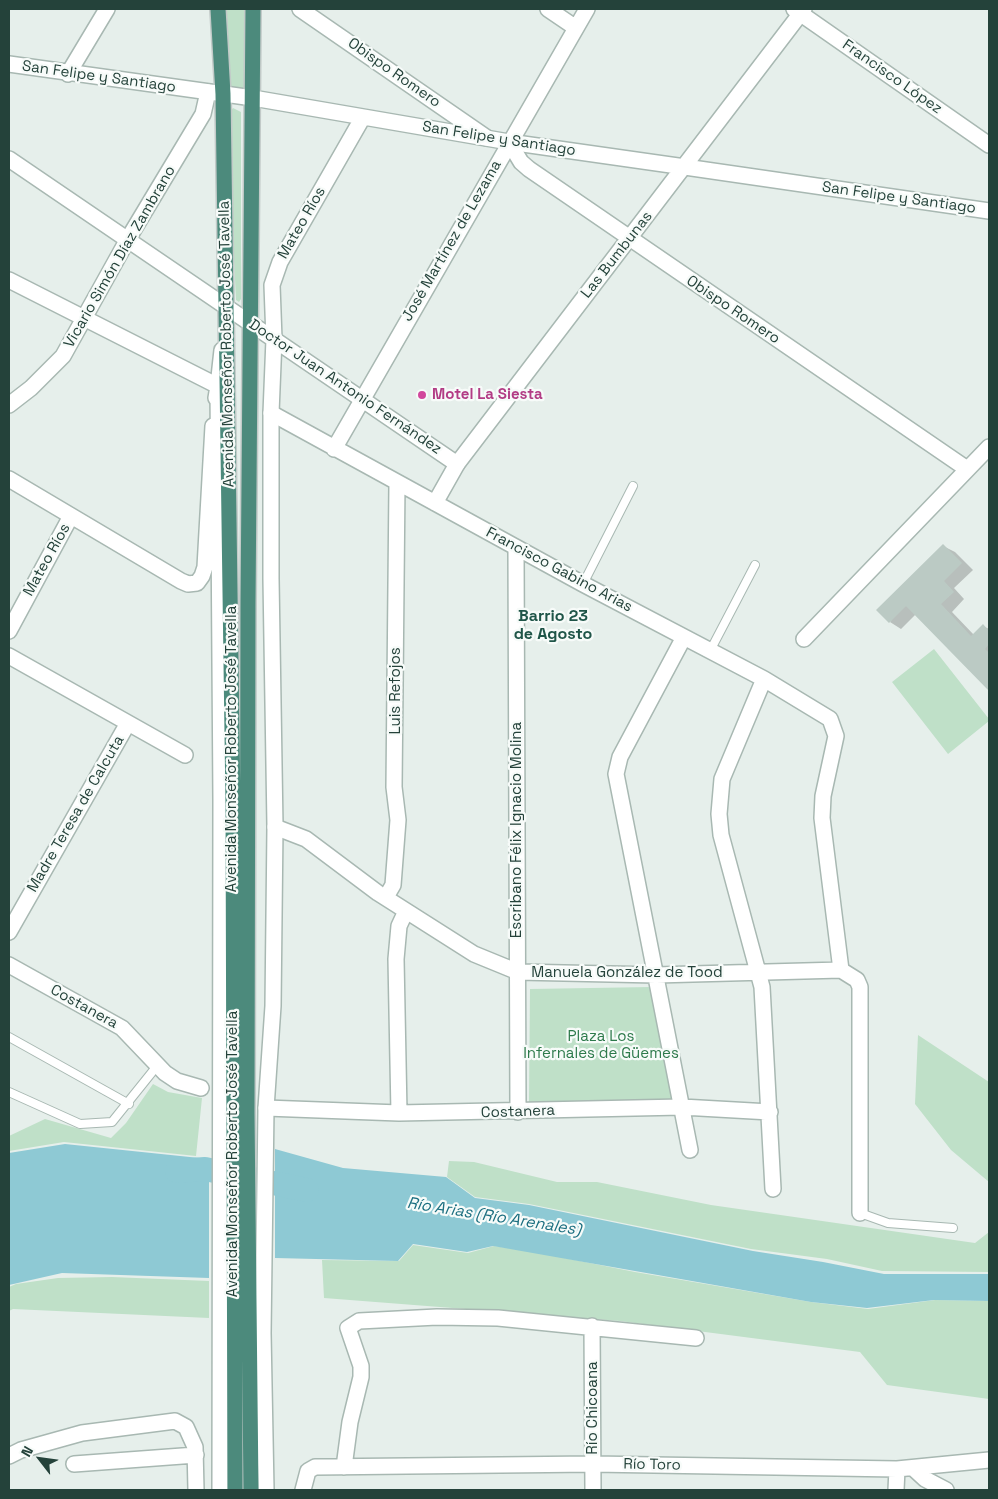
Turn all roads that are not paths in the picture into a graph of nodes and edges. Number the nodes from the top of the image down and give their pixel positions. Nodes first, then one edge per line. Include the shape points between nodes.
1 (107, 9) edge
2 (218, 9) edge
3 (300, 9) edge
4 (548, 9) edge
5 (587, 9) edge
6 (800, 10) edge
7 (254, 11) edge
8 (576, 28) junction
9 (9, 64) edge
10 (68, 74) junction
11 (208, 92) junction
12 (223, 94) junction
13 (253, 98) junction
14 (363, 117) junction
15 (487, 138) junction
16 (509, 142) junction
17 (989, 145) edge
18 (9, 159) edge
19 (685, 167) junction
20 (989, 211) edge
21 (128, 239) junction
22 (630, 239) junction
23 (9, 280) edge
24 (226, 306) junction
25 (83, 318) junction
26 (250, 322) junction
27 (274, 339) junction
28 (218, 386) junction
29 (362, 401) junction
30 (9, 405) edge
31 (271, 413) junction
32 (989, 447) edge
33 (334, 449) junction
34 (457, 464) junction
35 (967, 469) junction
36 (9, 479) edge
37 (398, 483) junction
38 (633, 486) dead end
39 (435, 503) junction
40 (71, 516) junction
41 (516, 548) junction
42 (755, 565) dead end
43 (583, 584) junction
44 (9, 631) edge
45 (684, 637) junction
46 (804, 640) dead end
47 (710, 651) junction
48 (9, 656) edge
49 (764, 679) junction
50 (128, 723) junction
51 (185, 755) dead end
52 (275, 826) junction
53 (386, 898) junction
54 (406, 911) junction
55 (9, 932) edge
56 (9, 965) edge
57 (841, 970) junction
58 (518, 972) junction
59 (758, 972) junction
60 (656, 975) junction
61 (9, 1037) edge
62 (157, 1066) junction
63 (201, 1088) dead end
64 (9, 1092) edge
65 (129, 1104) junction
66 (682, 1107) junction
67 (266, 1108) junction
68 (518, 1112) junction
69 (770, 1112) junction
70 (399, 1113) junction
71 (234, 1115) junction
72 (690, 1150) dead end
73 (773, 1189) dead end
74 (860, 1213) joint
75 (953, 1228) dead end
76 (592, 1326) junction
77 (227, 1332) junction
78 (256, 1333) junction
79 (696, 1338) dead end
80 (196, 1455) junction
81 (9, 1456) edge
82 (989, 1460) edge
83 (74, 1464) dead end
84 (593, 1464) junction
85 (344, 1467) junction
86 (913, 1468) junction
87 (897, 1469) junction
88 (196, 1490) edge
89 (220, 1490) edge
90 (235, 1490) edge
91 (251, 1490) edge
92 (266, 1490) edge
93 (303, 1490) edge
94 (593, 1490) edge
95 (896, 1490) edge
96 (946, 1490) edge

1 - 10 street
2 - 12 highway, Avenida Monseñor Roberto José Tavella
3 - 15 street, Obispo Romero
4 - 8 street
5 - 8 street, José Martínez de Lezama
6 - 17 street, Francisco López
6 - 19 street, Las Bumbunas
7 - 13 highway, Avenida Monseñor Roberto José Tavella
8 - 16 street, José Martínez de Lezama
9 - 10 street, San Felipe y Santiago
10 - 11 street, San Felipe y Santiago
11 - 12 street, San Felipe y Santiago
11 - 21 street, Vicario Simón Díaz Zambrano via 203,114
12 - 13 street, San Felipe y Santiago
12 - 24 highway, Avenida Monseñor Roberto José Tavella
13 - 14 street, San Felipe y Santiago
13 - 26 highway, Avenida Monseñor Roberto José Tavella
14 - 15 street, San Felipe y Santiago
14 - 27 street, Mateo Ríos via 275,273 272,285
15 - 16 street, San Felipe y Santiago
16 - 19 street, San Felipe y Santiago
16 - 22 street, Obispo Romero via 529,170
16 - 29 street, José Martínez de Lezama
18 - 21 street, Doctor Juan Antonio Fernández
19 - 20 street, San Felipe y Santiago
19 - 22 street, Las Bumbunas
21 - 24 street, Doctor Juan Antonio Fernández
21 - 25 street, Vicario Simón Díaz Zambrano
22 - 34 street, Las Bumbunas
22 - 35 street, Obispo Romero
23 - 25 street
24 - 26 street, Doctor Juan Antonio Fernández
24 - 28 street
24 - 71 highway, Avenida Monseñor Roberto José Tavella
25 - 28 street
25 - 30 street, Vicario Simón Díaz Zambrano via 63,356
26 - 27 street, Doctor Juan Antonio Fernández
26 - 71 highway, Avenida Monseñor Roberto José Tavella
27 - 29 street, Doctor Juan Antonio Fernández
27 - 31 street, Mateo Ríos
28 - 40 street via 211,438 205,567 197,583 181,582
28 - 71 street
29 - 33 street, José Martínez de Lezama
29 - 34 street, Doctor Juan Antonio Fernández
31 - 33 street, Francisco Gabino Arias
31 - 52 street, Mateo Ríos
32 - 35 street
33 - 37 street, Francisco Gabino Arias
34 - 39 street, Las Bumbunas
35 - 46 street
36 - 40 street
37 - 39 street, Francisco Gabino Arias
37 - 53 street, Luis Refojos via 394,787 398,820 393,885
38 - 43 lane
39 - 41 street, Francisco Gabino Arias
40 - 44 street, Mateo Ríos
41 - 43 street, Francisco Gabino Arias
41 - 58 street, Escribano Félix Ignacio Molina
42 - 47 lane
43 - 45 street, Francisco Gabino Arias
45 - 47 street, Francisco Gabino Arias
45 - 60 street via 620,757 616,774
47 - 49 street, Francisco Gabino Arias
48 - 50 street
49 - 57 street, Francisco Gabino Arias via 825,714 833,723 836,736 821,808
49 - 59 street via 722,779 719,814
50 - 51 street
50 - 55 street, Madre Teresa de Calcuta
52 - 53 street, Manuela González de Tood via 306,839
52 - 67 street, Mateo Ríos via 273,1006
53 - 54 street, Manuela González de Tood
54 - 58 street, Manuela González de Tood via 474,954
54 - 70 street via 400,926 396,959
56 - 62 street, Costanera via 122,1028
57 - 59 street, Manuela González de Tood
57 - 74 street via 856,980 860,988
58 - 60 street, Manuela González de Tood
58 - 68 street, Escribano Félix Ignacio Molina
59 - 60 street, Manuela González de Tood
59 - 69 street via 762,988
60 - 66 street
61 - 65 lane
62 - 63 street, Costanera via 177,1082
62 - 65 lane
64 - 65 lane via 80,1124 112,1122
66 - 68 street, Costanera
66 - 69 street, Costanera
66 - 72 street
67 - 70 street, Costanera
67 - 78 street, Mateo Ríos
68 - 70 street, Costanera
69 - 73 street
71 - 77 highway, Avenida Monseñor Roberto José Tavella
71 - 78 highway, Avenida Monseñor Roberto José Tavella
74 - 75 lane via 888,1223
76 - 79 street
76 - 84 street, Río Chicoana
76 - 85 street via 470,1317 353,1323 348,1334 361,1366 361,1376
77 - 89 street
77 - 90 highway, Avenida Monseñor Roberto José Tavella
78 - 91 highway, Avenida Monseñor Roberto José Tavella
78 - 92 street, Mateo Ríos
80 - 81 street via 186,1427 175,1421 165,1421 82,1433
80 - 83 street
80 - 88 street
82 - 86 street, Río Toro
84 - 85 street, Río Toro
84 - 87 street, Río Toro
84 - 94 street, Río Chicoana
85 - 93 street, Río Toro via 308,1471
86 - 87 street, Río Toro
86 - 96 street
87 - 95 street

